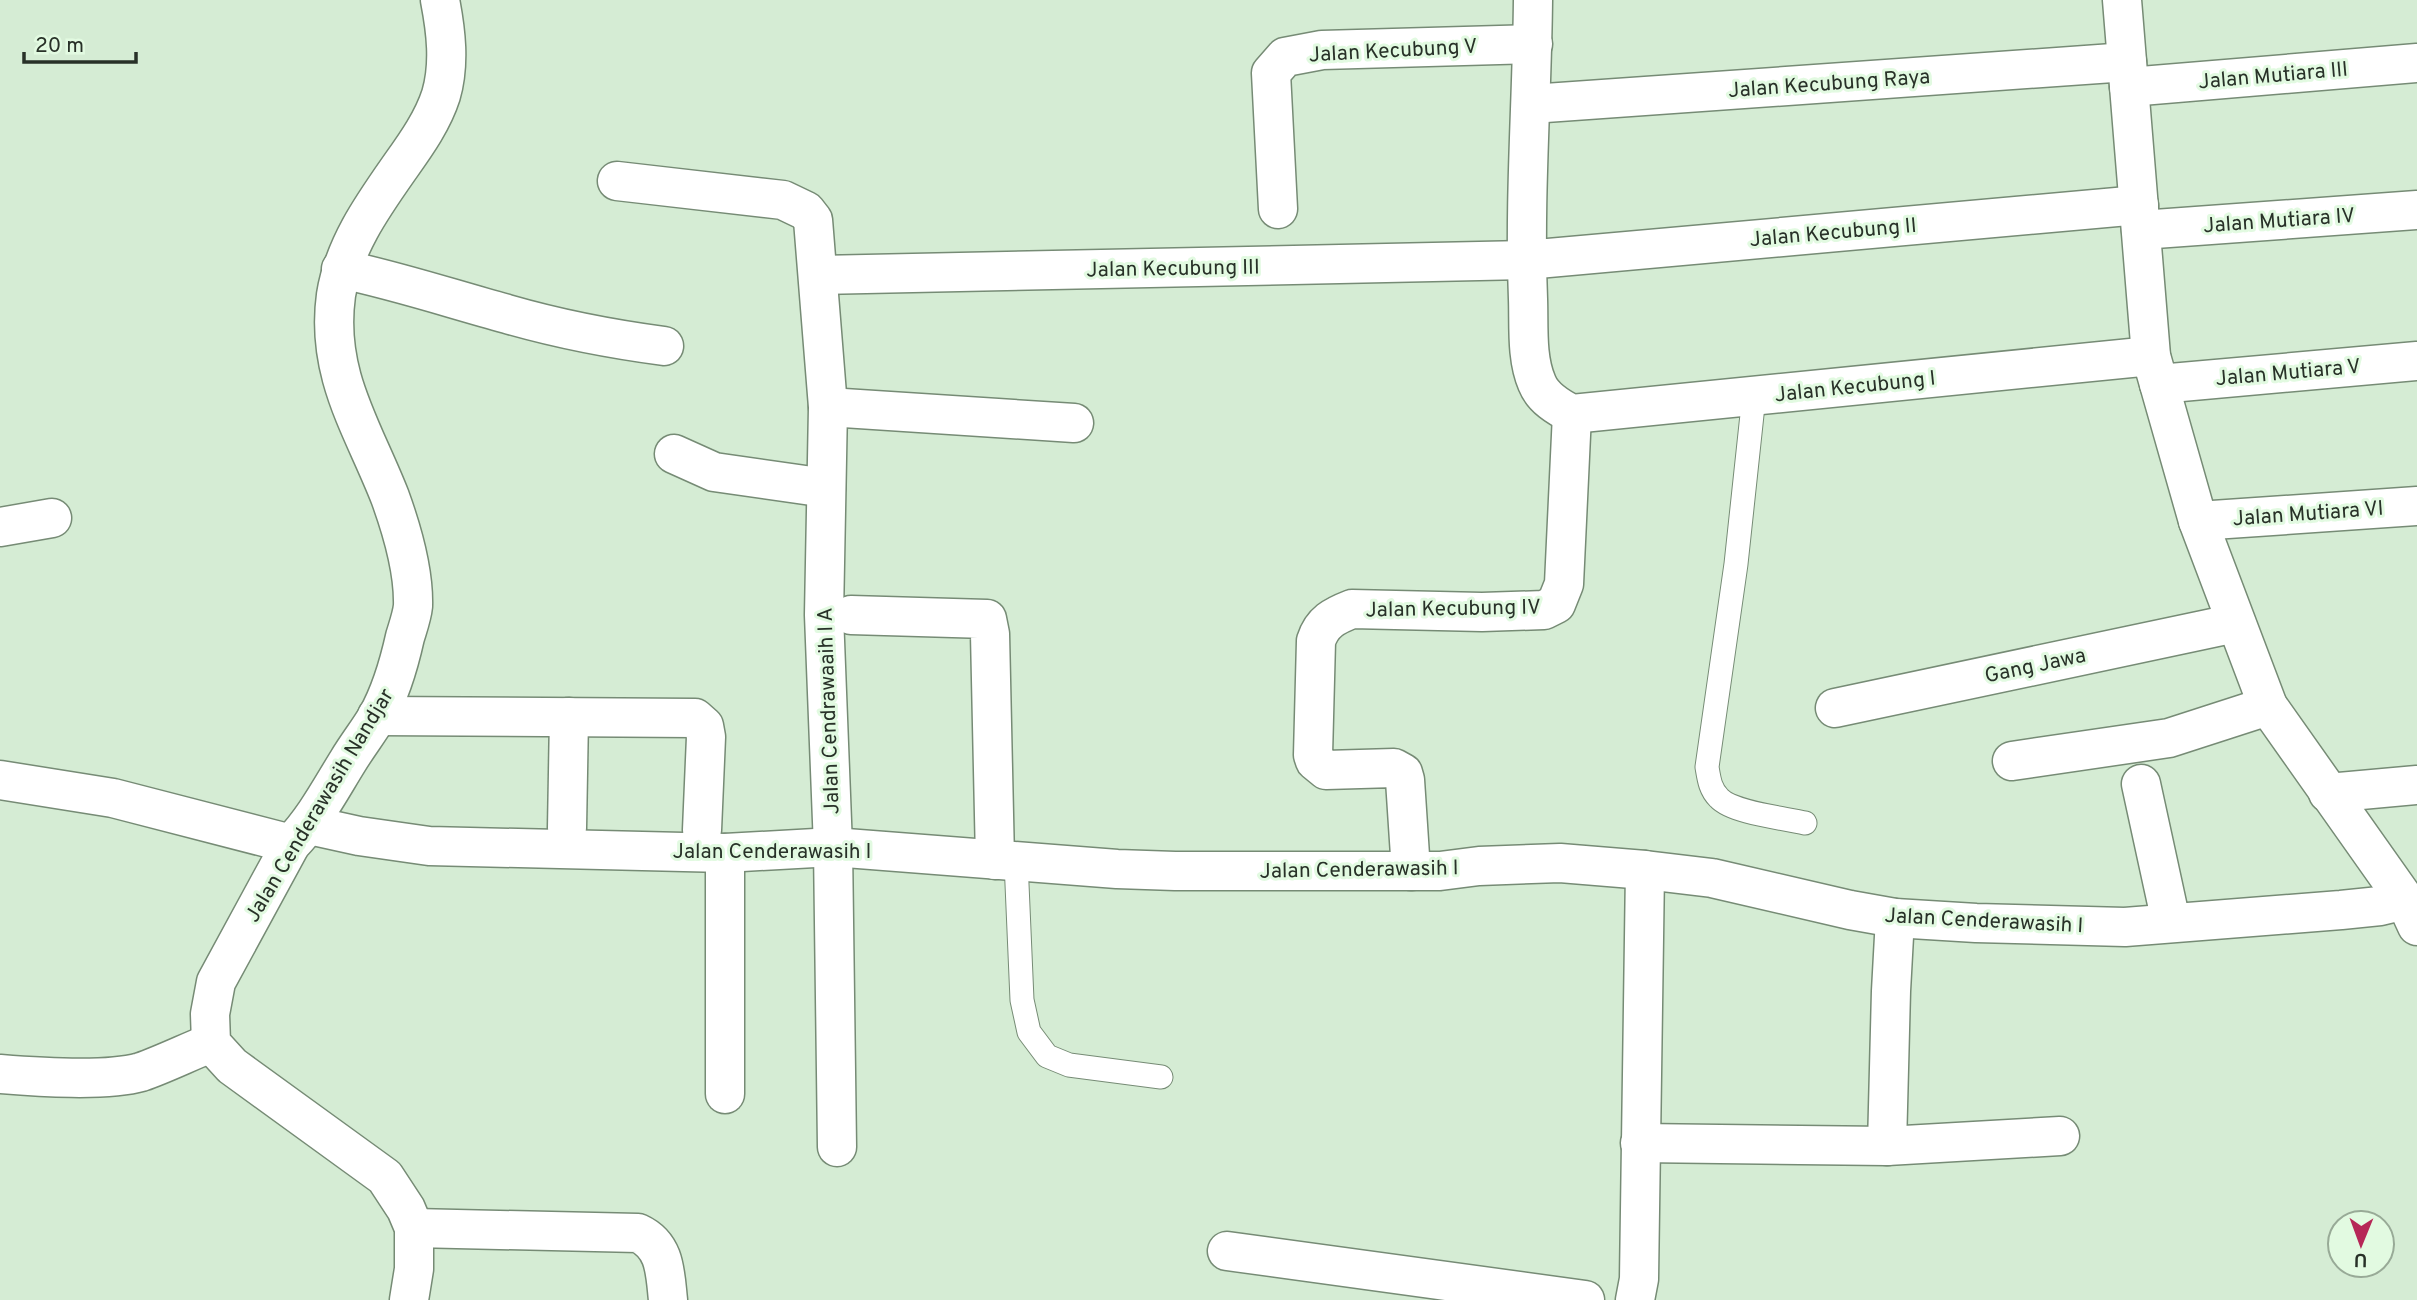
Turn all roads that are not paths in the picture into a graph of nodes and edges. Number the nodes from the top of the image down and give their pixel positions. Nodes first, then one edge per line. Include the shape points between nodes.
1 (440, 0) edge
2 (1533, 0) edge
3 (2122, 0) edge
4 (1533, 44) junction
5 (2417, 63) edge
6 (2128, 74) junction
7 (1531, 104) junction
8 (617, 181) dead end
9 (1278, 209) dead end
10 (2417, 210) edge
11 (2140, 218) junction
12 (1526, 260) junction
13 (341, 269) junction
14 (819, 275) junction
15 (664, 346) dead end
16 (2417, 361) edge
17 (2155, 370) junction
18 (1754, 396) junction
19 (828, 407) junction
20 (1566, 411) junction
21 (1074, 423) dead end
22 (674, 454) dead end
23 (826, 488) junction
24 (2417, 506) edge
25 (52, 518) dead end
26 (2198, 521) junction
27 (0, 527) edge
28 (851, 615) dead end
29 (2235, 623) junction
30 (2268, 706) junction
31 (1835, 708) dead end
32 (377, 716) junction
33 (569, 717) junction
34 (2012, 761) dead end
35 (0, 780) edge
36 (2141, 784) dead end
37 (2417, 785) edge
38 (2328, 793) junction
39 (1805, 823) dead end
40 (567, 828) dead end
41 (300, 834) junction
42 (713, 841) junction
43 (833, 848) junction
44 (1005, 860) junction
45 (1645, 870) junction
46 (1411, 871) junction
47 (2411, 913) edge
48 (1895, 918) junction
49 (2171, 922) junction
50 (211, 1043) junction
51 (0, 1074) edge
52 (1160, 1077) dead end
53 (725, 1094) dead end
54 (2060, 1136) dead end
55 (1640, 1143) junction
56 (1887, 1146) junction
57 (837, 1147) dead end
58 (414, 1228) junction
59 (1227, 1251) dead end
60 (409, 1300) edge
61 (668, 1300) edge
62 (1585, 1300) edge
63 (1635, 1300) edge

1 - 13 street, Jalan Cenderawasih Nandjar via 447,58 441,94 414,148 369,211
2 - 4 street
3 - 6 street
4 - 7 street
4 - 9 street, Jalan Kecubung V via 1322,50 1285,57 1271,73
5 - 6 street, Jalan Mutiara III
6 - 7 street, Jalan Kecubung Raya
6 - 11 street
7 - 12 street
8 - 14 street, Jalan Cendrawaaih I A via 796,205 813,220
10 - 11 street, Jalan Mutiara IV
11 - 12 street, Jalan Kecubung II
11 - 17 street
12 - 14 street, Jalan Kecubung III
12 - 20 street via 1535,380 1540,390
13 - 15 street via 510,315
13 - 32 street, Jalan Cenderawasih Nandjar via 336,298 338,364 344,392 390,499 407,556 413,607 390,691
14 - 19 street, Jalan Cendrawaaih I A
16 - 17 street, Jalan Mutiara V
17 - 18 street, Jalan Kecubung I
17 - 26 street
18 - 20 street, Jalan Kecubung I
18 - 39 lane via 1707,767 1710,786 1720,800
19 - 21 street
19 - 23 street, Jalan Cendrawaaih I A
20 - 46 street, Jalan Kecubung IV via 1564,583 1556,604 1545,610 1482,612 1352,609 1320,628 1316,641 1315,761 1326,770 1394,768 1403,774
22 - 23 street via 714,472
23 - 43 street, Jalan Cendrawaaih I A via 824,615
24 - 26 street, Jalan Mutiara VI
25 - 27 street
26 - 29 street
28 - 44 street via 987,620
29 - 30 street
29 - 31 street, Gang Jawa
30 - 34 street via 2169,738
30 - 38 street
32 - 33 street
32 - 41 street, Jalan Cenderawasih Nandjar
33 - 40 street
33 - 42 street via 700,721 706,737
35 - 41 street, Jalan Cenderawasih I
36 - 49 street
37 - 38 street
38 - 47 street
41 - 42 street, Jalan Cenderawasih I via 429,846
41 - 50 street, Jalan Cenderawasih Nandjar via 216,982
42 - 43 street, Jalan Cenderawasih I
42 - 53 street
43 - 44 street, Jalan Cenderawasih I
43 - 57 street, Jalan Cendrawaaih I A
44 - 46 street, Jalan Cenderawasih I via 1175,872
44 - 52 lane via 1029,1032 1047,1056 1069,1065
45 - 46 street, Jalan Cenderawasih I via 1560,863
45 - 48 street, Jalan Cenderawasih I via 1712,878
45 - 55 street
47 - 49 street, Jalan Cenderawasih I via 2380,906
48 - 49 street, Jalan Cenderawasih I via 2125,927
48 - 56 street
50 - 51 street via 139,1072 109,1077
50 - 58 street via 232,1066 385,1177
54 - 56 street
55 - 56 street
55 - 63 street
58 - 60 street
58 - 61 street via 638,1233 652,1242 662,1257
59 - 62 street

